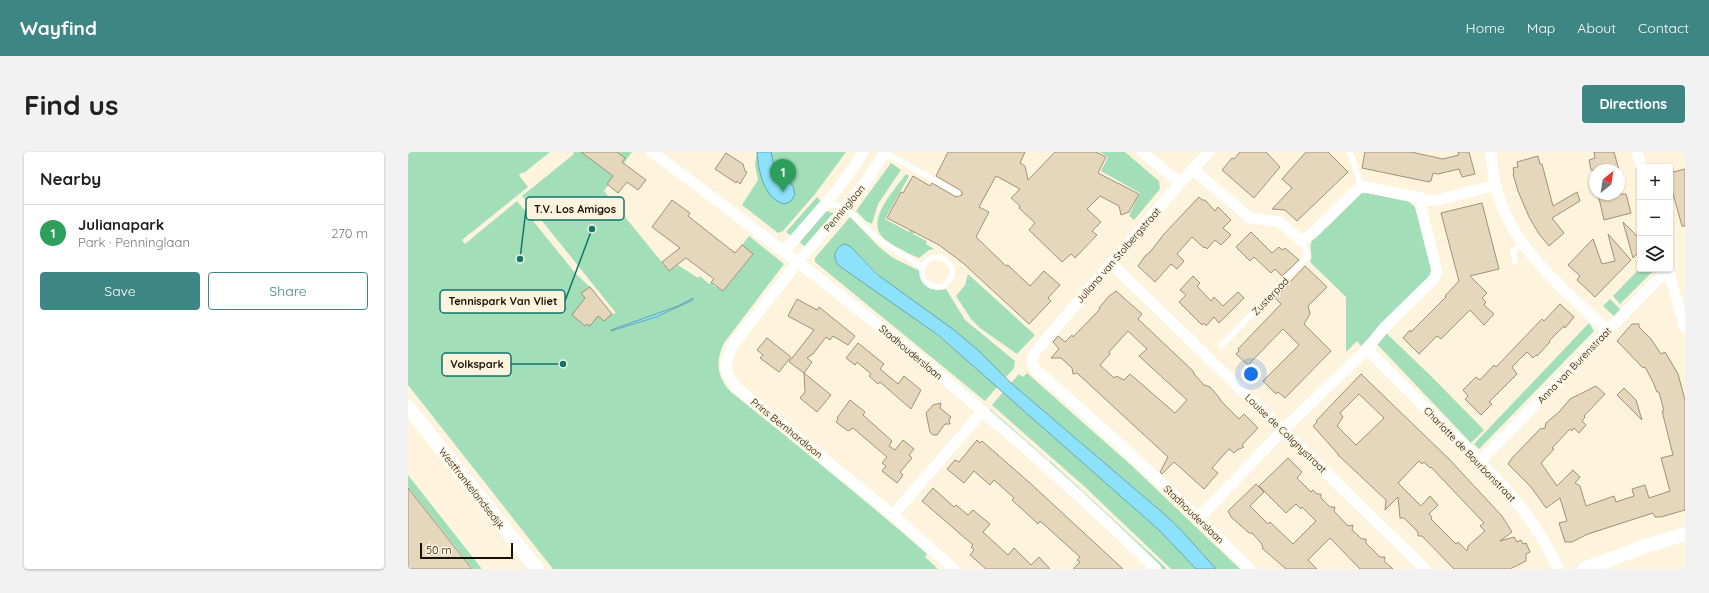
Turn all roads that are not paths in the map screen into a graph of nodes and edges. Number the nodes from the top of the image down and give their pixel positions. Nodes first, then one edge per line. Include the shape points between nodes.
1 (652, 152) edge
2 (863, 152) edge
3 (884, 152) edge
4 (1142, 152) edge
5 (1209, 152) edge
6 (1350, 152) edge
7 (1491, 152) edge
8 (1637, 152) edge
9 (1640, 164) edge
10 (1194, 170) junction
11 (1180, 183) junction
12 (1496, 185) junction
13 (1360, 186) junction
14 (958, 193) dead end
15 (1422, 200) junction
16 (827, 203) junction
17 (845, 208) junction
18 (1301, 241) junction
19 (1522, 243) junction
20 (784, 250) junction
21 (798, 262) junction
22 (1515, 262) dead end
23 (1112, 264) junction
24 (923, 267) junction
25 (1665, 272) edge
26 (1669, 272) edge
27 (1685, 328) edge
28 (1608, 331) junction
29 (1221, 346) dead end
30 (1367, 349) junction
31 (1031, 361) joint
32 (408, 407) edge
33 (983, 411) junction
34 (1283, 430) junction
35 (1480, 461) junction
36 (892, 515) junction
37 (1199, 518) junction
38 (1685, 534) edge
39 (537, 569) edge
40 (954, 569) edge
41 (1156, 569) edge
42 (1250, 569) edge
43 (1425, 569) edge
44 (1558, 569) edge
45 (1584, 569) edge

1 - 20 street, Stadhouderslaan
2 - 16 street, Penninglaan via 853,170
3 - 14 lane
3 - 17 street, Penninglaan via 868,179
4 - 11 street
5 - 10 street, Juliana van Stolbergstraat
6 - 13 lane
7 - 12 street
8 - 9 street
10 - 11 street, Juliana van Stolbergstraat
10 - 18 street via 1250,218 1280,222
11 - 23 street, Juliana van Stolbergstraat
12 - 15 street via 1434,201
12 - 19 street via 1501,202
13 - 15 street
13 - 18 street via 1314,232
15 - 30 street via 1421,208 1437,271 1434,279 1384,328
16 - 17 lane
16 - 20 street, Penninglaan
17 - 21 street, Penninglaan
17 - 24 lane via 880,241
18 - 29 lane, Zusterpad via 1307,257
19 - 22 lane via 1513,251
19 - 28 street via 1538,263
20 - 21 street, Stadhouderslaan
21 - 33 street, Stadhouderslaan via 895,337
21 - 36 street, Prins Bernhardlaan via 732,346 726,365 727,374 737,388
23 - 31 street, Juliana van Stolbergstraat via 1035,352
23 - 34 street, Louise de Colignystraat
24 - 24 lane via 923,278 932,287 943,287 952,278 952,266 943,258 931,258
25 - 28 street, Anna van Burenstraat
26 - 27 street
28 - 35 street, Anna van Burenstraat
30 - 34 street
30 - 35 street, Charlotte de Bourbonstraat
31 - 37 street, Stadhouderslaan via 1036,370 1092,418
32 - 39 street, Westfrankelandsedijk
33 - 36 street
33 - 41 street, Stadhouderslaan
34 - 37 street
34 - 43 street, Louise de Colignystraat
35 - 44 street, Charlotte de Bourbonstraat via 1528,519 1553,556
36 - 40 street, Prins Bernhardlaan
37 - 42 street, Stadhouderslaan
38 - 45 street

